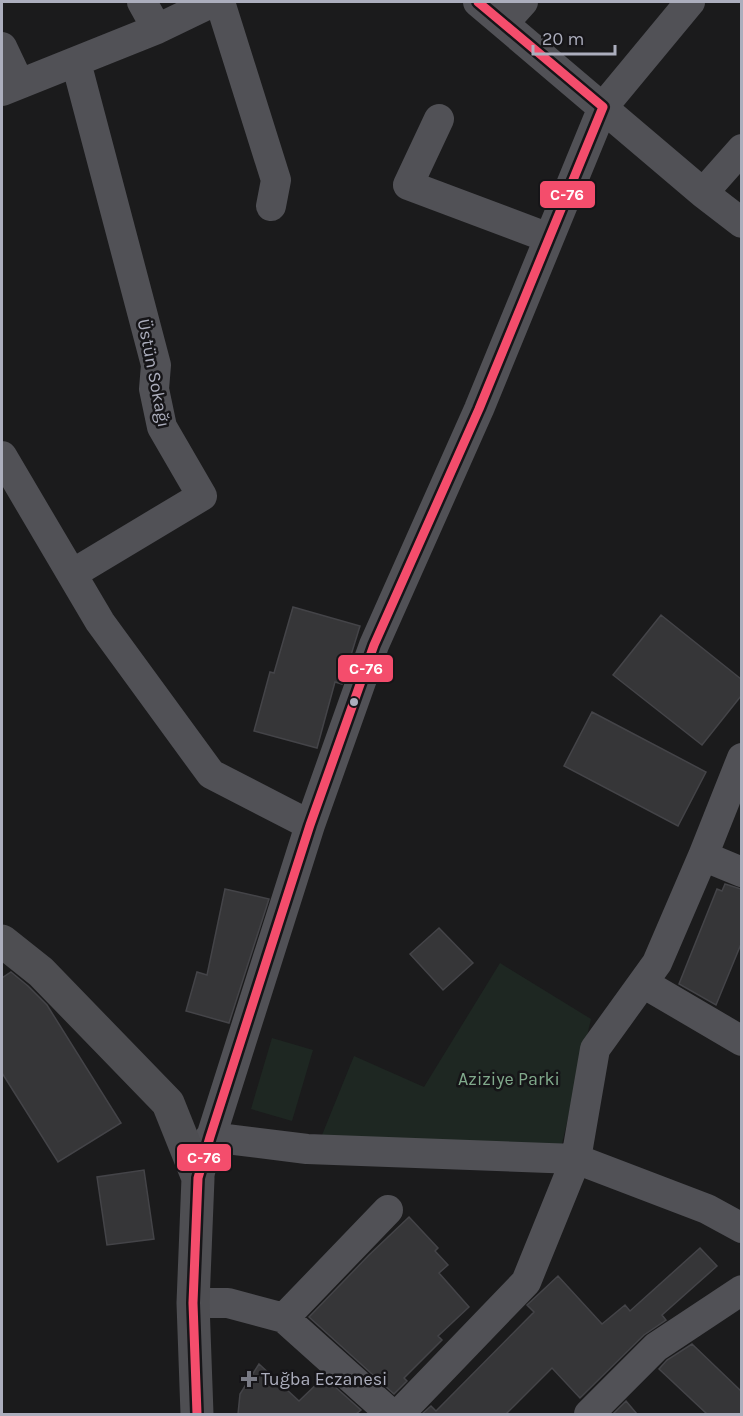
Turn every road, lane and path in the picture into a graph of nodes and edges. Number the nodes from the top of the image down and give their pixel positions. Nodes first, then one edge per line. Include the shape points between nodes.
1 (142, 2) edge
2 (213, 2) edge
3 (220, 2) edge
4 (478, 2) edge
5 (690, 2) edge
6 (513, 12) edge
7 (157, 29) junction
8 (2, 47) edge
9 (76, 62) junction
10 (10, 87) edge
11 (603, 106) junction
12 (439, 119) dead end
13 (741, 149) edge
14 (703, 193) junction
15 (271, 206) dead end
16 (741, 223) edge
17 (549, 238) junction
18 (2, 456) edge
19 (72, 574) junction
20 (741, 758) edge
21 (310, 825) junction
22 (703, 856) junction
23 (741, 872) edge
24 (2, 941) edge
25 (642, 983) junction
26 (741, 1041) edge
27 (210, 1137) junction
28 (576, 1159) junction
29 (198, 1178) junction
30 (388, 1210) dead end
31 (741, 1228) edge
32 (741, 1290) edge
33 (193, 1303) junction
34 (284, 1318) junction
35 (197, 1414) edge
36 (392, 1414) edge
37 (399, 1414) edge
38 (589, 1414) edge

1 - 7 street
2 - 7 street
3 - 15 street via 276,180
4 - 6 street
5 - 11 street
6 - 11 street
7 - 9 street
8 - 10 street
9 - 10 street
9 - 19 street, Üstün Sokağı via 156,364 154,389 162,427 202,496
11 - 14 street
11 - 17 street
12 - 17 street via 408,185
13 - 14 street
14 - 16 street
17 - 21 street via 479,409 374,645
18 - 19 street
19 - 21 street via 100,622 211,774
20 - 22 street
21 - 27 street
22 - 23 street
22 - 25 street via 657,963
24 - 29 main road via 41,972 168,1103
25 - 26 street
25 - 28 street via 595,1049
27 - 28 street via 307,1149
27 - 29 street
28 - 31 street via 707,1209
28 - 37 street via 526,1282
29 - 33 main road
30 - 34 street
32 - 38 street via 656,1347
33 - 34 street via 228,1303
33 - 35 main road
34 - 36 street

